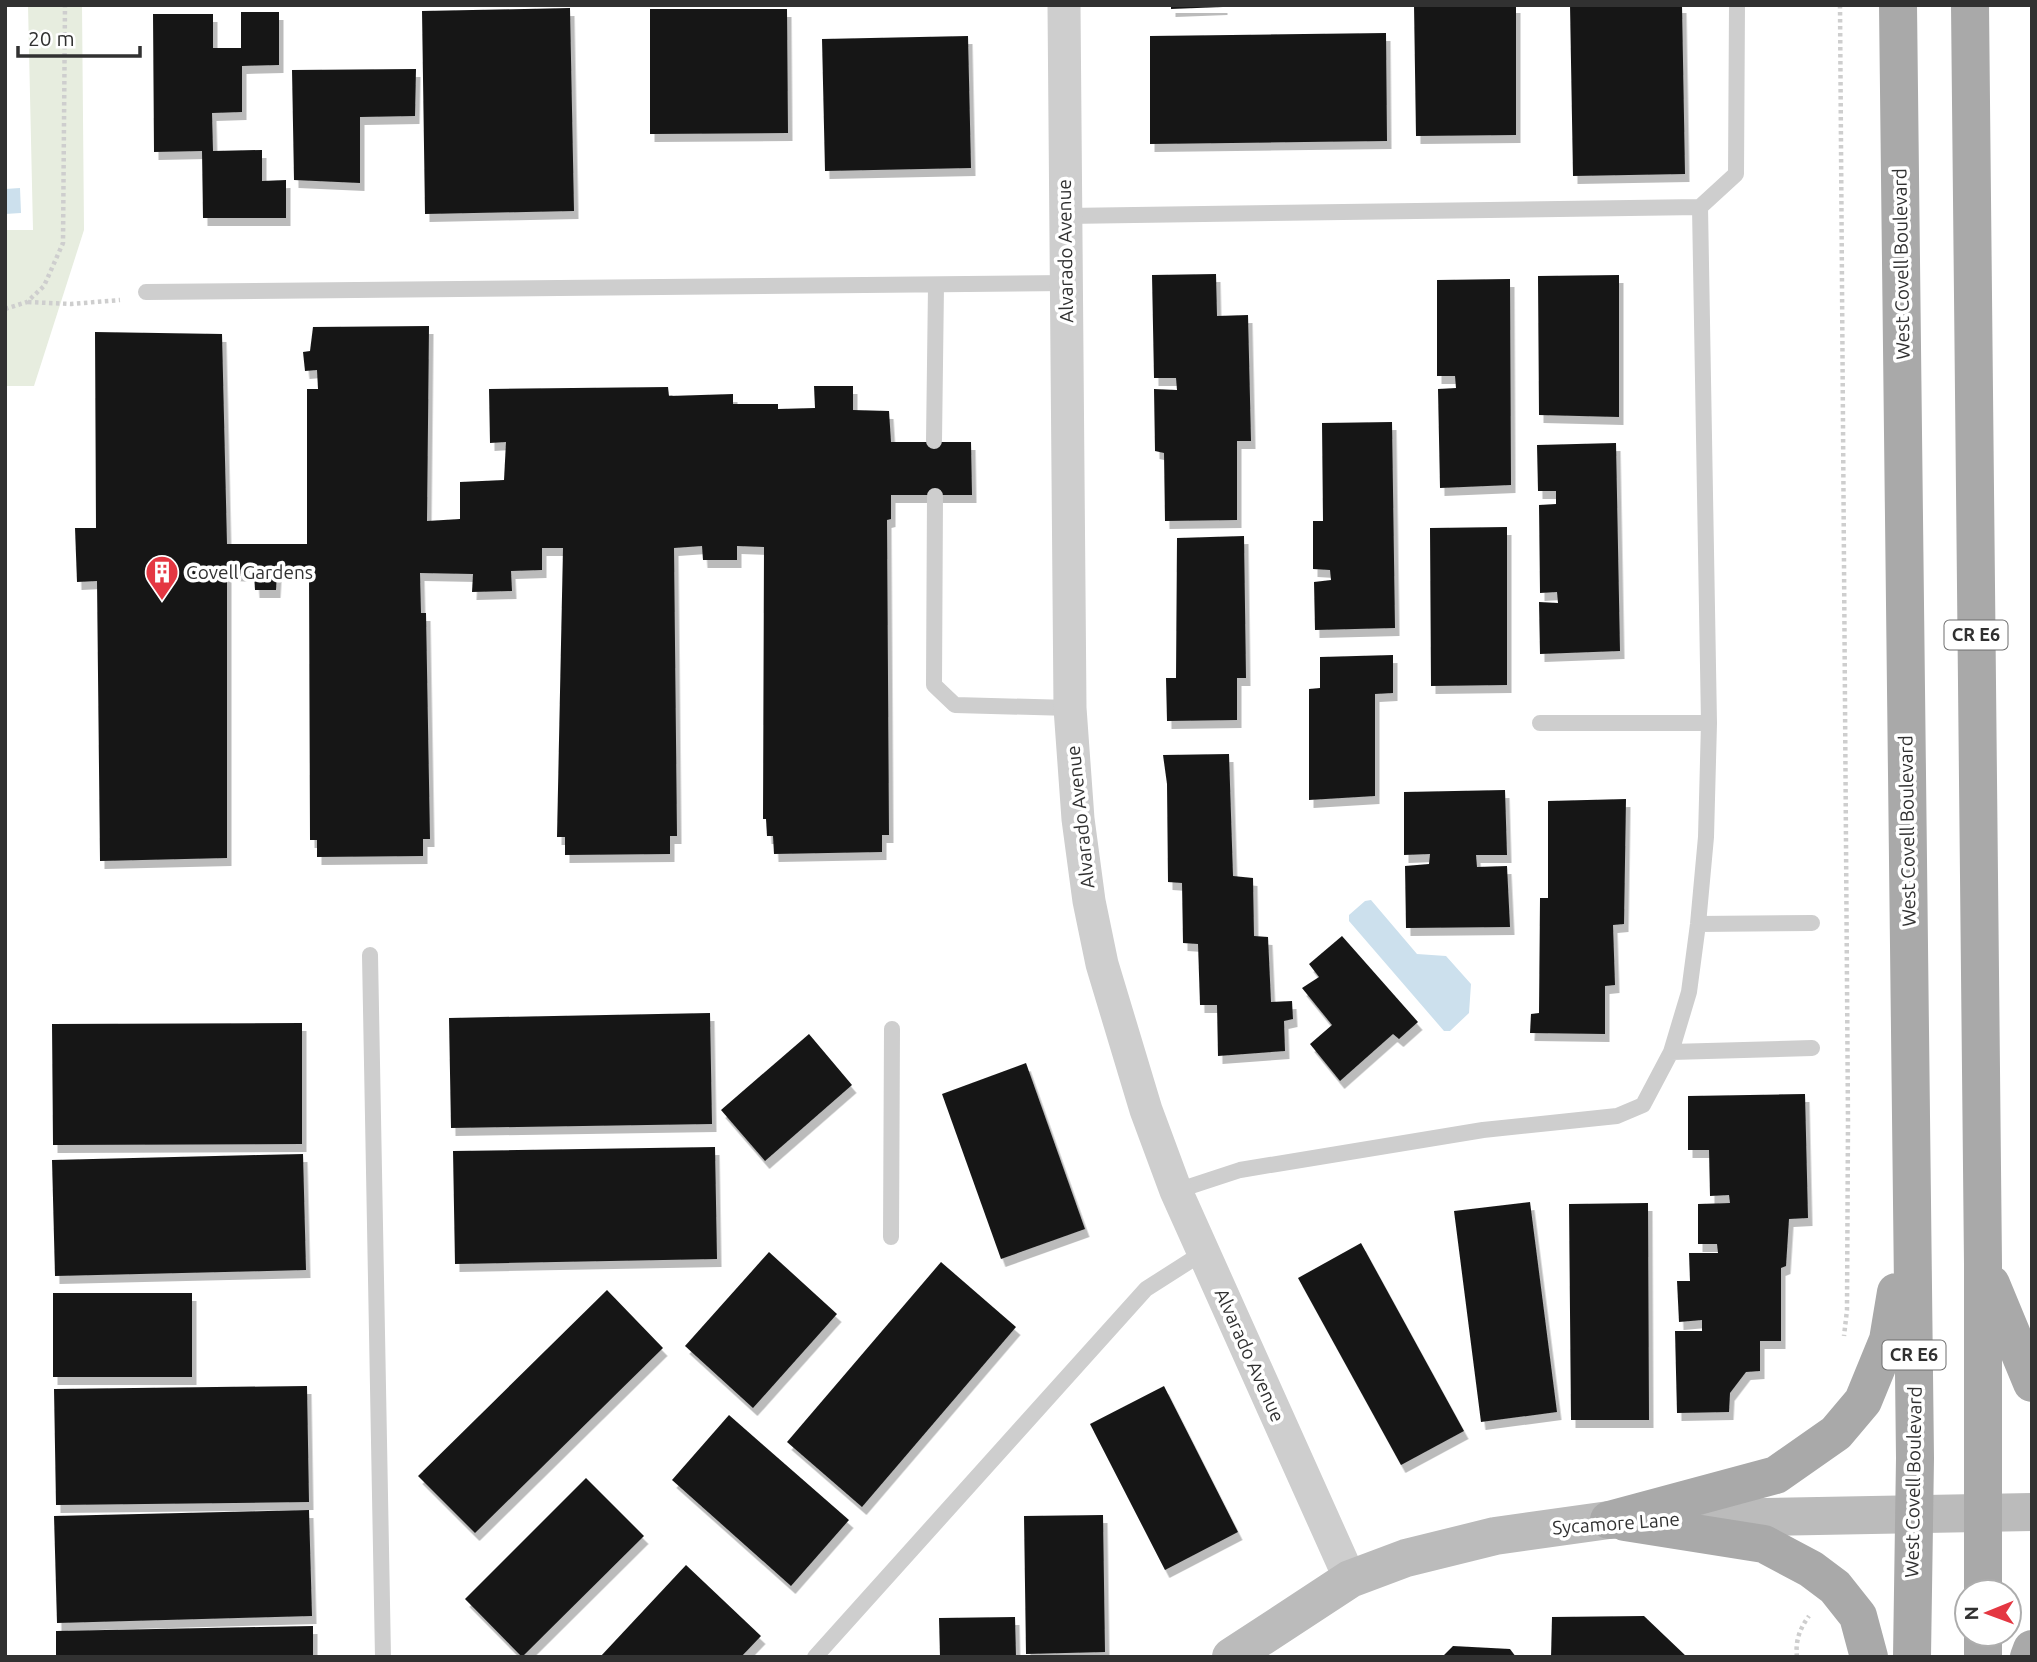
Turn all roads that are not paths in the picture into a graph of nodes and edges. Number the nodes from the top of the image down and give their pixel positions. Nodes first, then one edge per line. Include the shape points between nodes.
1 (1064, 5) edge
2 (1737, 5) edge
3 (1898, 5) edge
4 (1970, 5) edge
5 (1700, 207) junction
6 (1066, 216) junction
7 (1066, 283) junction
8 (936, 286) junction
9 (146, 292) road end
10 (934, 441) dead end
11 (935, 496) dead end
12 (1070, 708) junction
13 (1540, 723) dead end
14 (1709, 723) junction
15 (1812, 923) dead end
16 (1698, 924) junction
17 (370, 955) dead end
18 (892, 1029) dead end
19 (1812, 1048) dead end
20 (1671, 1052) junction
21 (1176, 1191) junction
22 (1913, 1196) junction
23 (891, 1237) dead end
24 (1204, 1252) junction
25 (1983, 1264) junction
26 (2032, 1383) edge
27 (2032, 1512) edge
28 (1983, 1513) junction
29 (1913, 1514) junction
30 (1609, 1520) junction
31 (1983, 1578) edge
32 (1350, 1579) junction
33 (2032, 1649) edge
34 (383, 1657) edge
35 (815, 1657) edge
36 (1231, 1657) edge
37 (1869, 1657) edge
38 (1912, 1657) edge
39 (2029, 1657) edge

1 - 6 street, Alvarado Avenue
2 - 5 lane via 1736,174
3 - 22 main road, West Covell Boulevard / CR E6
4 - 25 main road, CR E6
5 - 6 lane
5 - 14 lane
6 - 7 street, Alvarado Avenue
7 - 8 lane
7 - 12 street, Alvarado Avenue
8 - 9 lane
8 - 10 lane
11 - 12 lane via 934,685 955,705
12 - 21 street, Alvarado Avenue via 1088,901 1146,1110
13 - 14 lane
14 - 16 lane
15 - 16 lane
16 - 20 lane via 1689,992
17 - 34 lane
18 - 23 lane
19 - 20 lane
20 - 21 lane via 1643,1105 1617,1116 1483,1130 1240,1170
21 - 24 street, Alvarado Avenue
22 - 29 main road, West Covell Boulevard / CR E6
22 - 30 main road via 1888,1340 1863,1401 1836,1433 1776,1475
24 - 32 street, Alvarado Avenue
24 - 35 lane via 1146,1289
25 - 26 main road
25 - 28 main road, CR E6
27 - 28 street, Sycamore Lane
28 - 29 street, Sycamore Lane
28 - 31 main road, CR E6
29 - 30 street, Sycamore Lane
29 - 38 main road, West Covell Boulevard / CR E6
30 - 32 street, Sycamore Lane via 1495,1536 1406,1558
30 - 37 main road via 1764,1544 1835,1587 1858,1616
32 - 36 street, Sycamore Lane
33 - 39 main road

